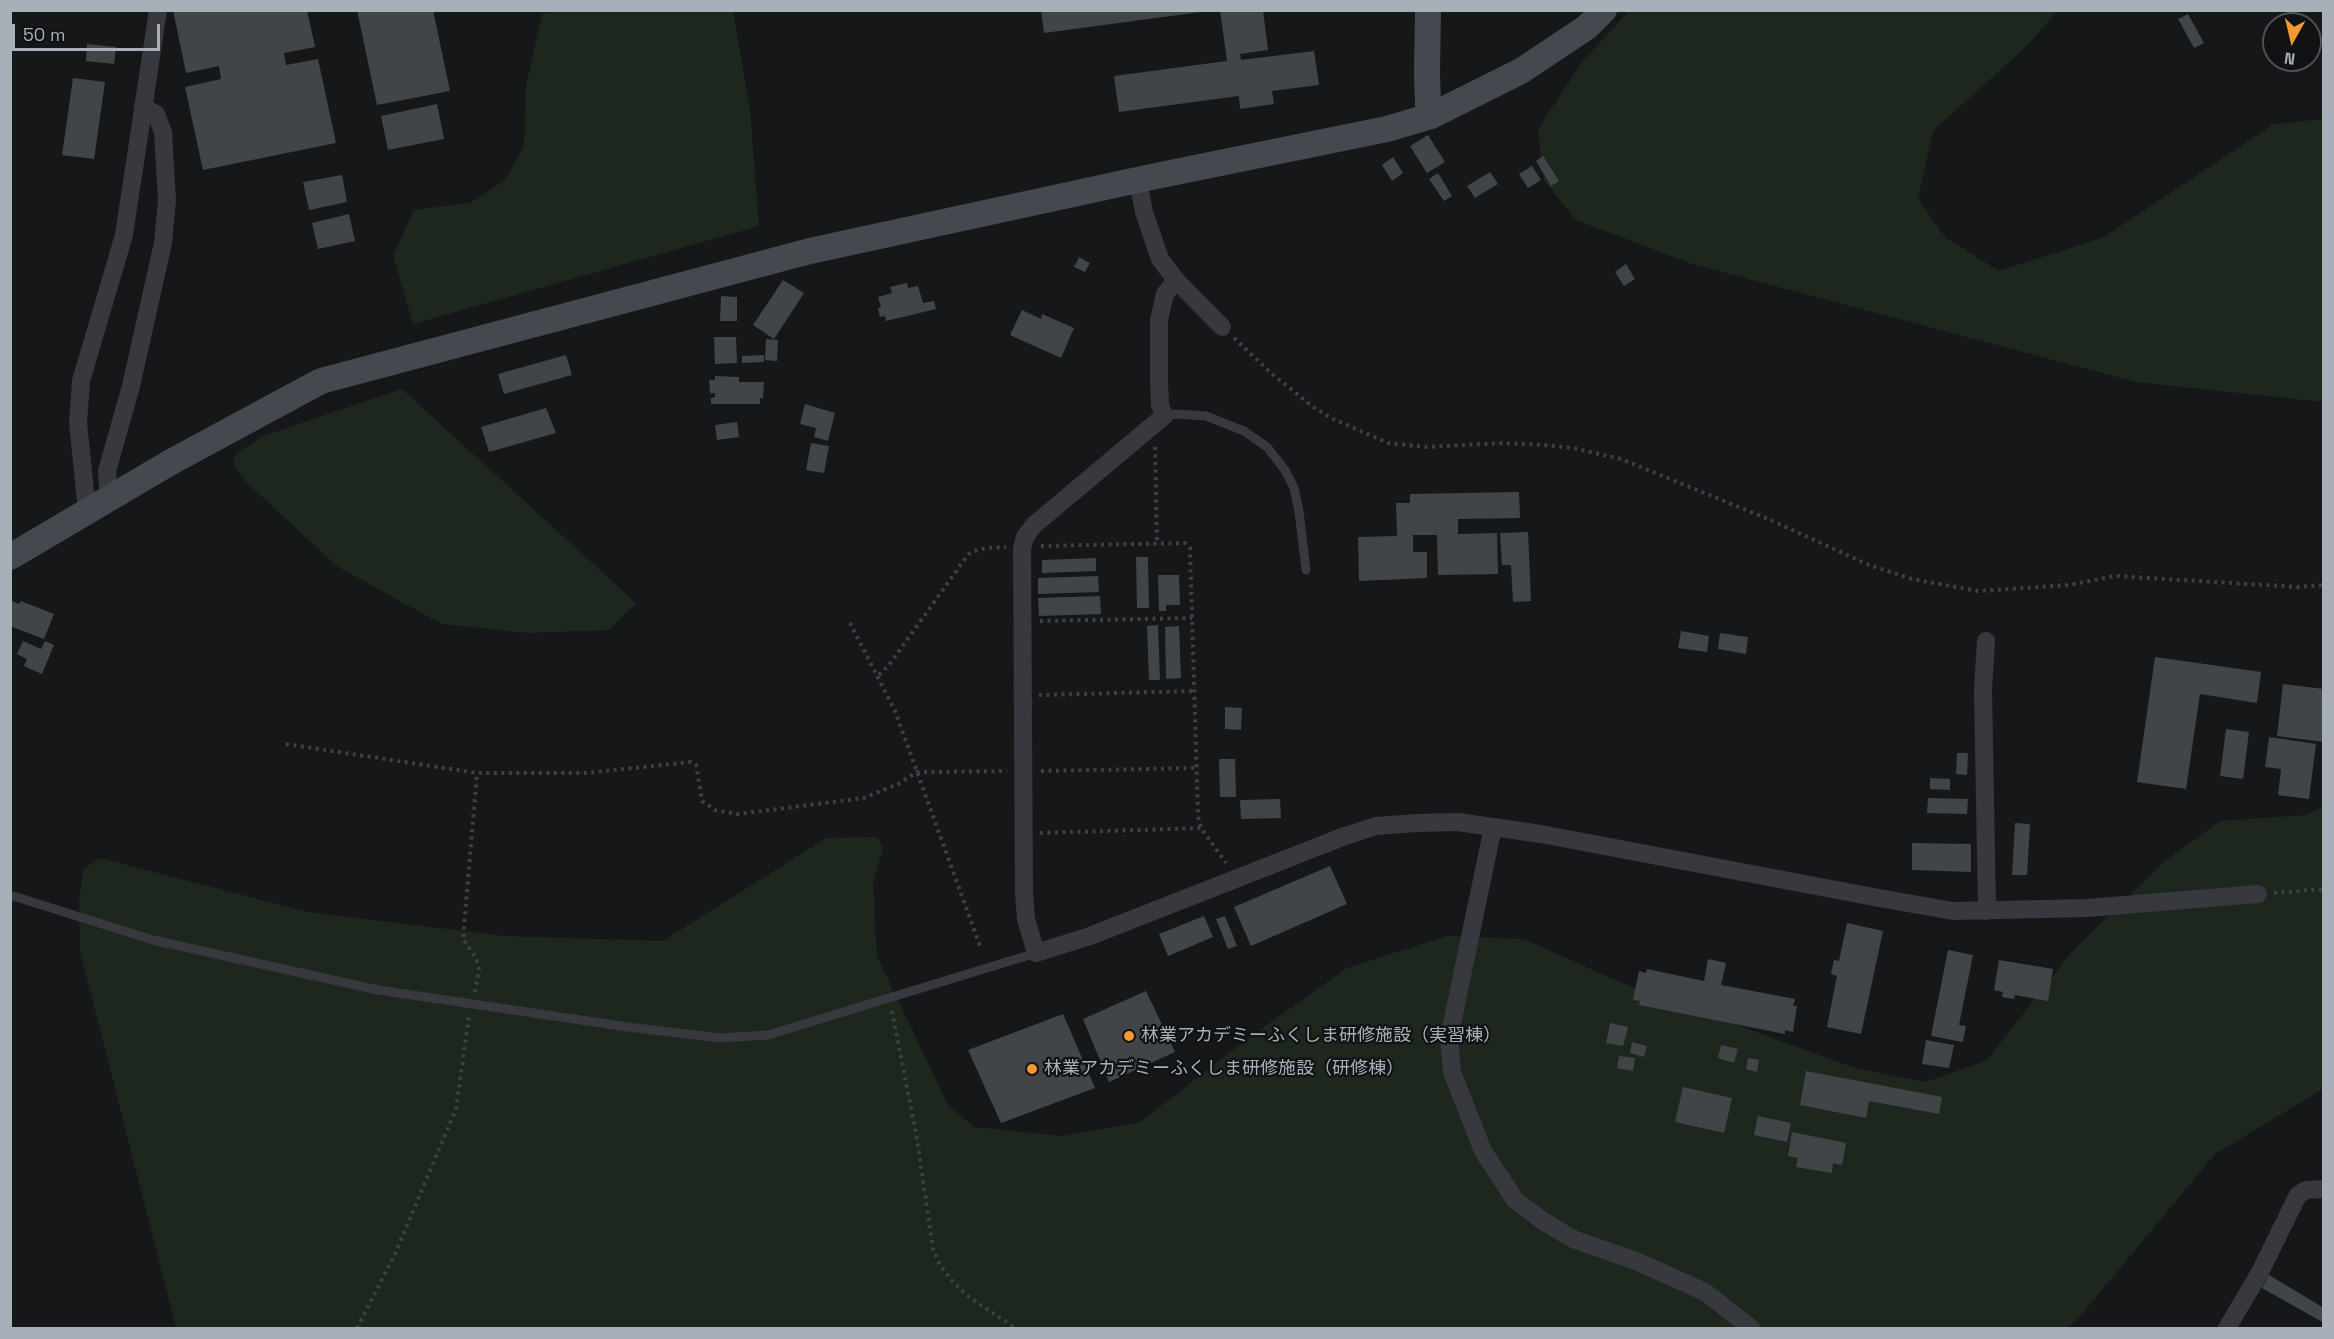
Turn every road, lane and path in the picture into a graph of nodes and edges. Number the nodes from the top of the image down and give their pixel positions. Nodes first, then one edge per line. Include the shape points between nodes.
1 (158, 10) edge
2 (1428, 10) edge
3 (1604, 10) edge
4 (143, 106) junction
5 (1431, 116) junction
6 (1138, 180) junction
7 (1176, 280) junction
8 (1222, 327) joint
9 (1159, 421) junction
10 (112, 495) junction
11 (87, 510) junction
12 (1157, 544) junction
13 (1023, 546) junction
14 (10, 557) edge
15 (1306, 570) dead end
16 (2324, 585) edge
17 (1192, 618) junction
18 (1021, 621) junction
19 (850, 623) dead end
20 (1986, 641) dead end
21 (879, 675) junction
22 (1194, 691) junction
23 (1022, 696) junction
24 (286, 744) dead end
25 (1197, 768) junction
26 (1023, 771) junction
27 (917, 772) junction
28 (477, 773) junction
29 (1493, 827) junction
30 (1201, 828) junction
31 (1024, 833) junction
32 (1238, 878) junction
33 (2324, 889) edge
34 (2258, 894) joint
35 (10, 895) edge
36 (1987, 911) junction
37 (980, 946) dead end
38 (1036, 953) junction
39 (890, 999) junction
40 (473, 1004) junction
41 (2324, 1189) edge
42 (357, 1329) edge
43 (1015, 1329) edge
44 (1751, 1329) edge
45 (2227, 1329) edge

1 - 4 street
2 - 5 street
3 - 5 street via 1587,27 1521,71
4 - 10 street via 156,114 163,132 167,200 161,254 107,471
4 - 11 street via 124,235 81,381 78,423
5 - 6 street via 1387,129
6 - 7 street via 1155,249
6 - 10 street via 810,251 321,381
7 - 8 street
7 - 9 street via 1165,294 1159,320
8 - 16 path via 1312,407 1388,442 1427,447 1502,442 1544,445 1621,459 1869,565 1912,579 1978,591 2069,585 2115,576 2298,587
9 - 12 path
9 - 13 street via 1034,525
9 - 15 lane via 1184,414 1206,416 1244,431 1267,447 1294,488
10 - 11 street
11 - 14 street
12 - 13 path
12 - 17 path via 1185,543 1190,548
13 - 18 street
13 - 21 path via 986,548 967,556
17 - 18 path
17 - 22 path
18 - 23 street
19 - 21 path
20 - 36 street via 1983,688
21 - 27 path
22 - 23 path
22 - 25 path
23 - 26 street
24 - 28 path
25 - 26 path
25 - 30 path
26 - 27 path
26 - 31 street
27 - 28 path via 864,798 738,814 716,810 702,801 696,765 691,762 586,773
27 - 37 path
28 - 40 path via 463,939 479,968
29 - 32 street via 1458,822 1376,826
29 - 36 street via 1879,898 1953,910
29 - 44 street via 1449,1038 1452,1072 1483,1151 1515,1200 1543,1221 1573,1239 1705,1292
30 - 31 path
30 - 32 path
31 - 38 street via 1026,919
32 - 38 street
33 - 34 path
34 - 36 street via 2087,908
35 - 40 lane via 153,939 378,990
38 - 39 lane
39 - 40 lane via 768,1035 720,1038
39 - 43 path via 933,1249 952,1282
40 - 42 path via 456,1109 395,1254
41 - 45 street via 2306,1190 2298,1195

